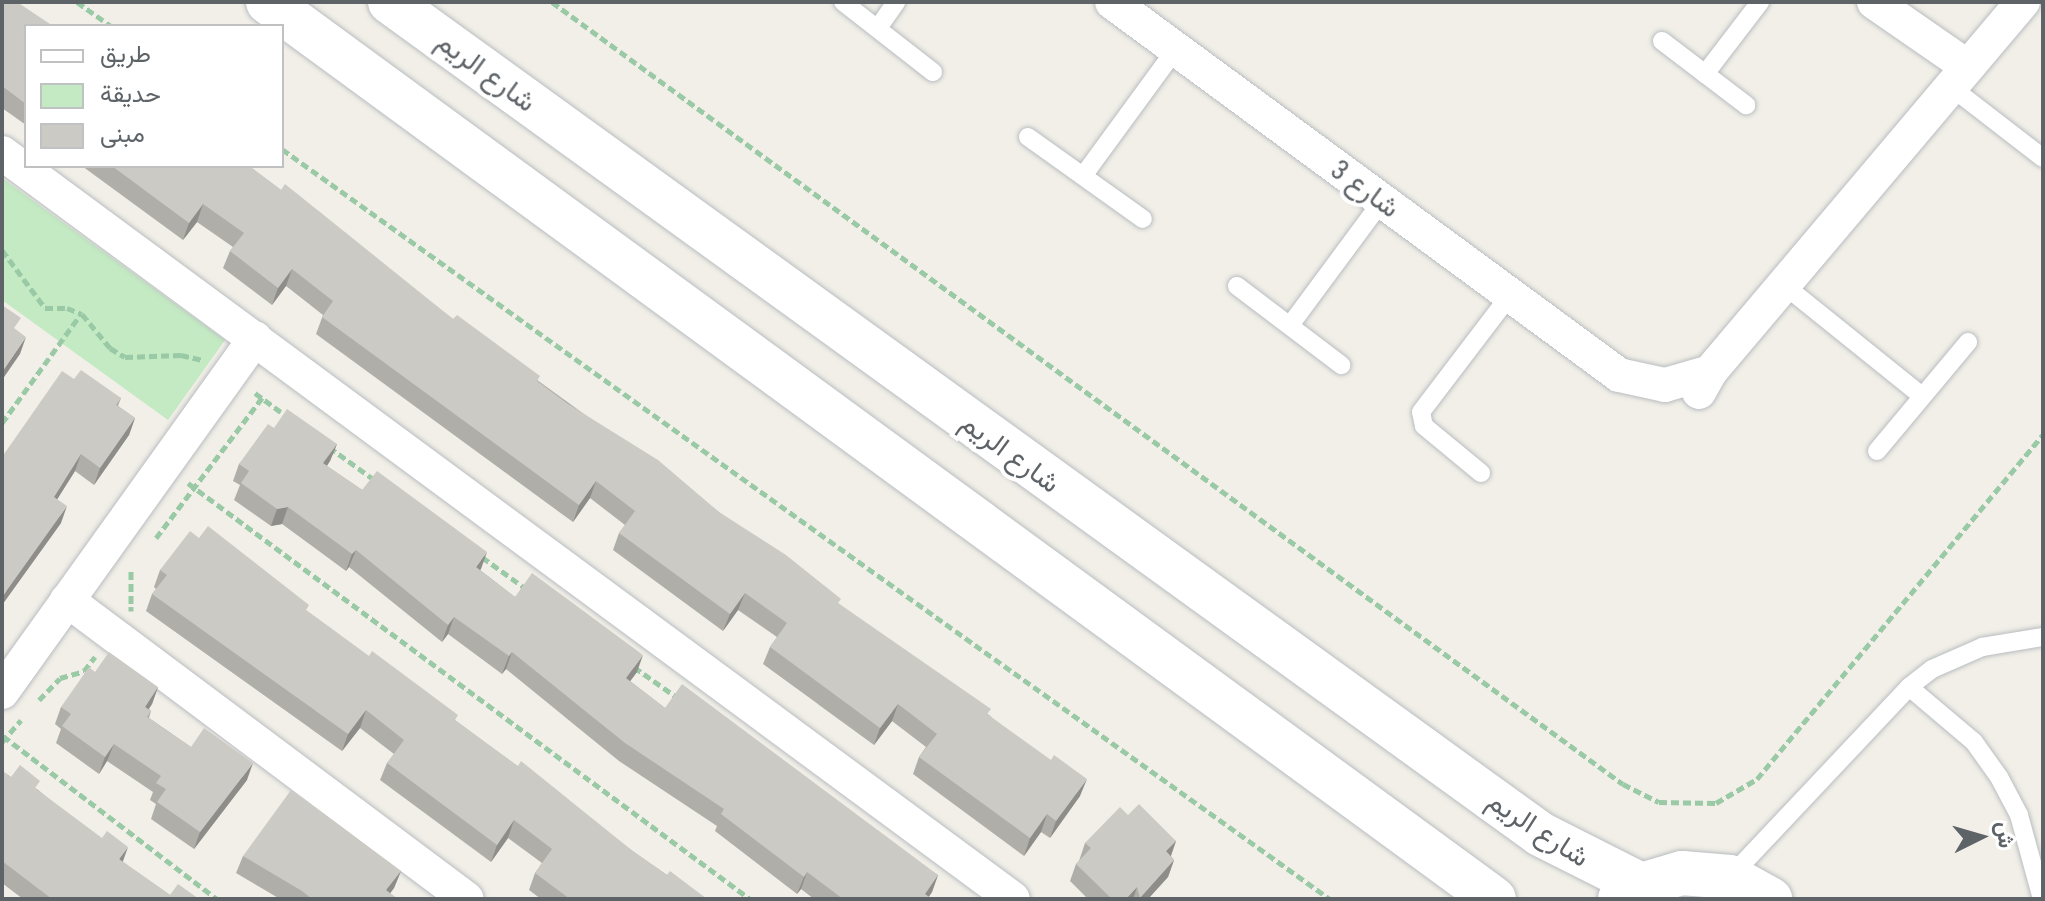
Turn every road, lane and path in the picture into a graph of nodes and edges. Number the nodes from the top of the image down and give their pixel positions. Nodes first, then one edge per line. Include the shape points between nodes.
1 (77, 2) edge
2 (268, 2) edge
3 (390, 2) edge
4 (552, 2) edge
5 (843, 2) edge
6 (896, 2) edge
7 (1112, 2) edge
8 (1760, 2) edge
9 (1874, 2) edge
10 (2023, 2) edge
11 (108, 24) edge
12 (878, 28) junction
13 (1662, 41) dead end
14 (1176, 49) junction
15 (933, 72) dead end
16 (1705, 74) junction
17 (1960, 77) junction
18 (1746, 105) dead end
19 (1028, 137) dead end
20 (284, 150) edge
21 (2, 153) edge
22 (2043, 158) edge
23 (1083, 176) junction
24 (1382, 201) junction
25 (1143, 219) dead end
26 (2, 250) edge
27 (1784, 285) junction
28 (1237, 286) dead end
29 (1510, 295) junction
30 (82, 314) junction
31 (1291, 324) junction
32 (255, 338) junction
33 (1968, 342) dead end
34 (1341, 365) dead end
35 (229, 375) junction
36 (1922, 396) junction
37 (262, 398) junction
38 (2, 423) edge
39 (301, 426) edge
40 (2043, 435) edge
41 (326, 445) edge
42 (1877, 451) dead end
43 (164, 465) junction
44 (1481, 473) dead end
45 (194, 487) junction
46 (391, 491) edge
47 (468, 547) edge
48 (147, 549) dead end
49 (138, 561) dead end
50 (532, 593) edge
51 (67, 600) junction
52 (113, 635) junction
53 (2043, 637) edge
54 (622, 658) edge
55 (1909, 687) junction
56 (2, 692) edge
57 (686, 704) edge
58 (3, 738) edge
59 (1730, 877) junction
60 (1631, 892) edge
61 (217, 899) edge
62 (467, 899) edge
63 (750, 899) edge
64 (1013, 899) edge
65 (1330, 899) edge
66 (1494, 899) edge
67 (1770, 899) edge
68 (2043, 899) edge

1 - 11 path
2 - 66 street
3 - 60 street, شارع الريم via 1540,834
4 - 40 path via 1623,784 1659,802 1716,803 1757,779
5 - 12 lane
6 - 12 lane
7 - 14 street, شارع 3
8 - 16 lane
9 - 17 street
10 - 17 street
12 - 15 lane
13 - 16 lane
14 - 23 lane
14 - 24 street, شارع 3
16 - 18 lane
17 - 22 lane
17 - 27 street
19 - 23 lane
20 - 65 path
21 - 32 street
23 - 25 lane
24 - 29 street, شارع 3
24 - 31 lane
26 - 30 path via 45,308
27 - 29 street, شارع 3 via 1710,372 1665,385 1619,375
27 - 36 lane
28 - 31 lane
29 - 44 lane via 1421,412 1424,426
30 - 35 path via 110,348 125,357 181,355
30 - 38 path
31 - 34 lane
32 - 35 street
32 - 64 street
33 - 36 lane
35 - 37 path
35 - 43 street
36 - 42 lane
37 - 39 path
37 - 45 path
41 - 46 path
43 - 45 path
43 - 51 street
45 - 48 path
45 - 63 path
47 - 50 path
49 - 52 path via 129,573 134,607
51 - 52 street
51 - 56 street
52 - 58 path via 84,671 60,678
52 - 62 street
53 - 55 lane via 2008,640 1956,656
54 - 57 path
55 - 59 lane
55 - 68 lane via 1944,712 1999,777 2019,815
58 - 61 path
59 - 60 street via 1682,873
59 - 67 street

